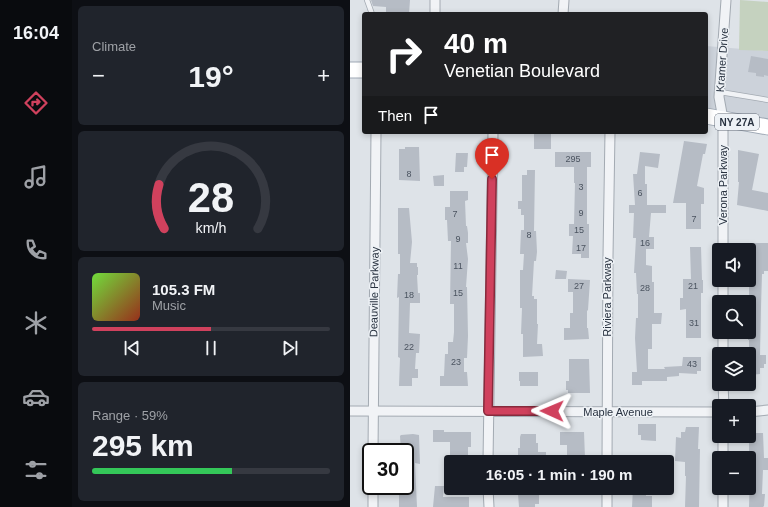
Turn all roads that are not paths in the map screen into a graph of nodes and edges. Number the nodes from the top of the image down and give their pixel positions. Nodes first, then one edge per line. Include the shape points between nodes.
1 (367, 0) edge
2 (435, 0) edge
3 (564, 0) edge
4 (726, 0) edge
5 (371, 12) edge
6 (435, 12) edge
7 (563, 12) edge
8 (350, 70) edge
9 (362, 70) edge
10 (720, 92) junction
11 (768, 100) edge
12 (708, 116) edge
13 (723, 119) junction
14 (768, 128) edge
15 (376, 134) edge
16 (493, 134) edge
17 (610, 134) edge
18 (723, 243) edge
19 (768, 410) edge
20 (350, 411) edge
21 (373, 411) junction
22 (488, 411) junction
23 (756, 411) edge
24 (607, 412) junction
25 (712, 412) edge
26 (373, 443) edge
27 (488, 455) edge
28 (607, 455) edge
29 (373, 495) edge
30 (488, 495) edge
31 (607, 495) edge
32 (723, 495) edge
33 (373, 507) edge
34 (489, 507) edge
35 (607, 507) edge
36 (723, 507) edge

1 - 5 lane
2 - 6 street
3 - 7 street
4 - 10 street, Kramer Drive
8 - 9 main road
10 - 11 lane
10 - 13 street, Kramer Drive
12 - 13 main road, NY 27A
13 - 14 main road, NY 27A
13 - 18 street, Verona Parkway
15 - 21 street, Deauville Parkway
16 - 22 street
17 - 24 street, Riviera Parkway
19 - 23 street
20 - 21 street, Maple Avenue
21 - 22 street, Maple Avenue
21 - 26 street, Deauville Parkway
22 - 24 street, Maple Avenue
22 - 27 street
24 - 25 street, Maple Avenue
24 - 28 street, Riviera Parkway
29 - 33 street
30 - 34 street
31 - 35 street
32 - 36 street

